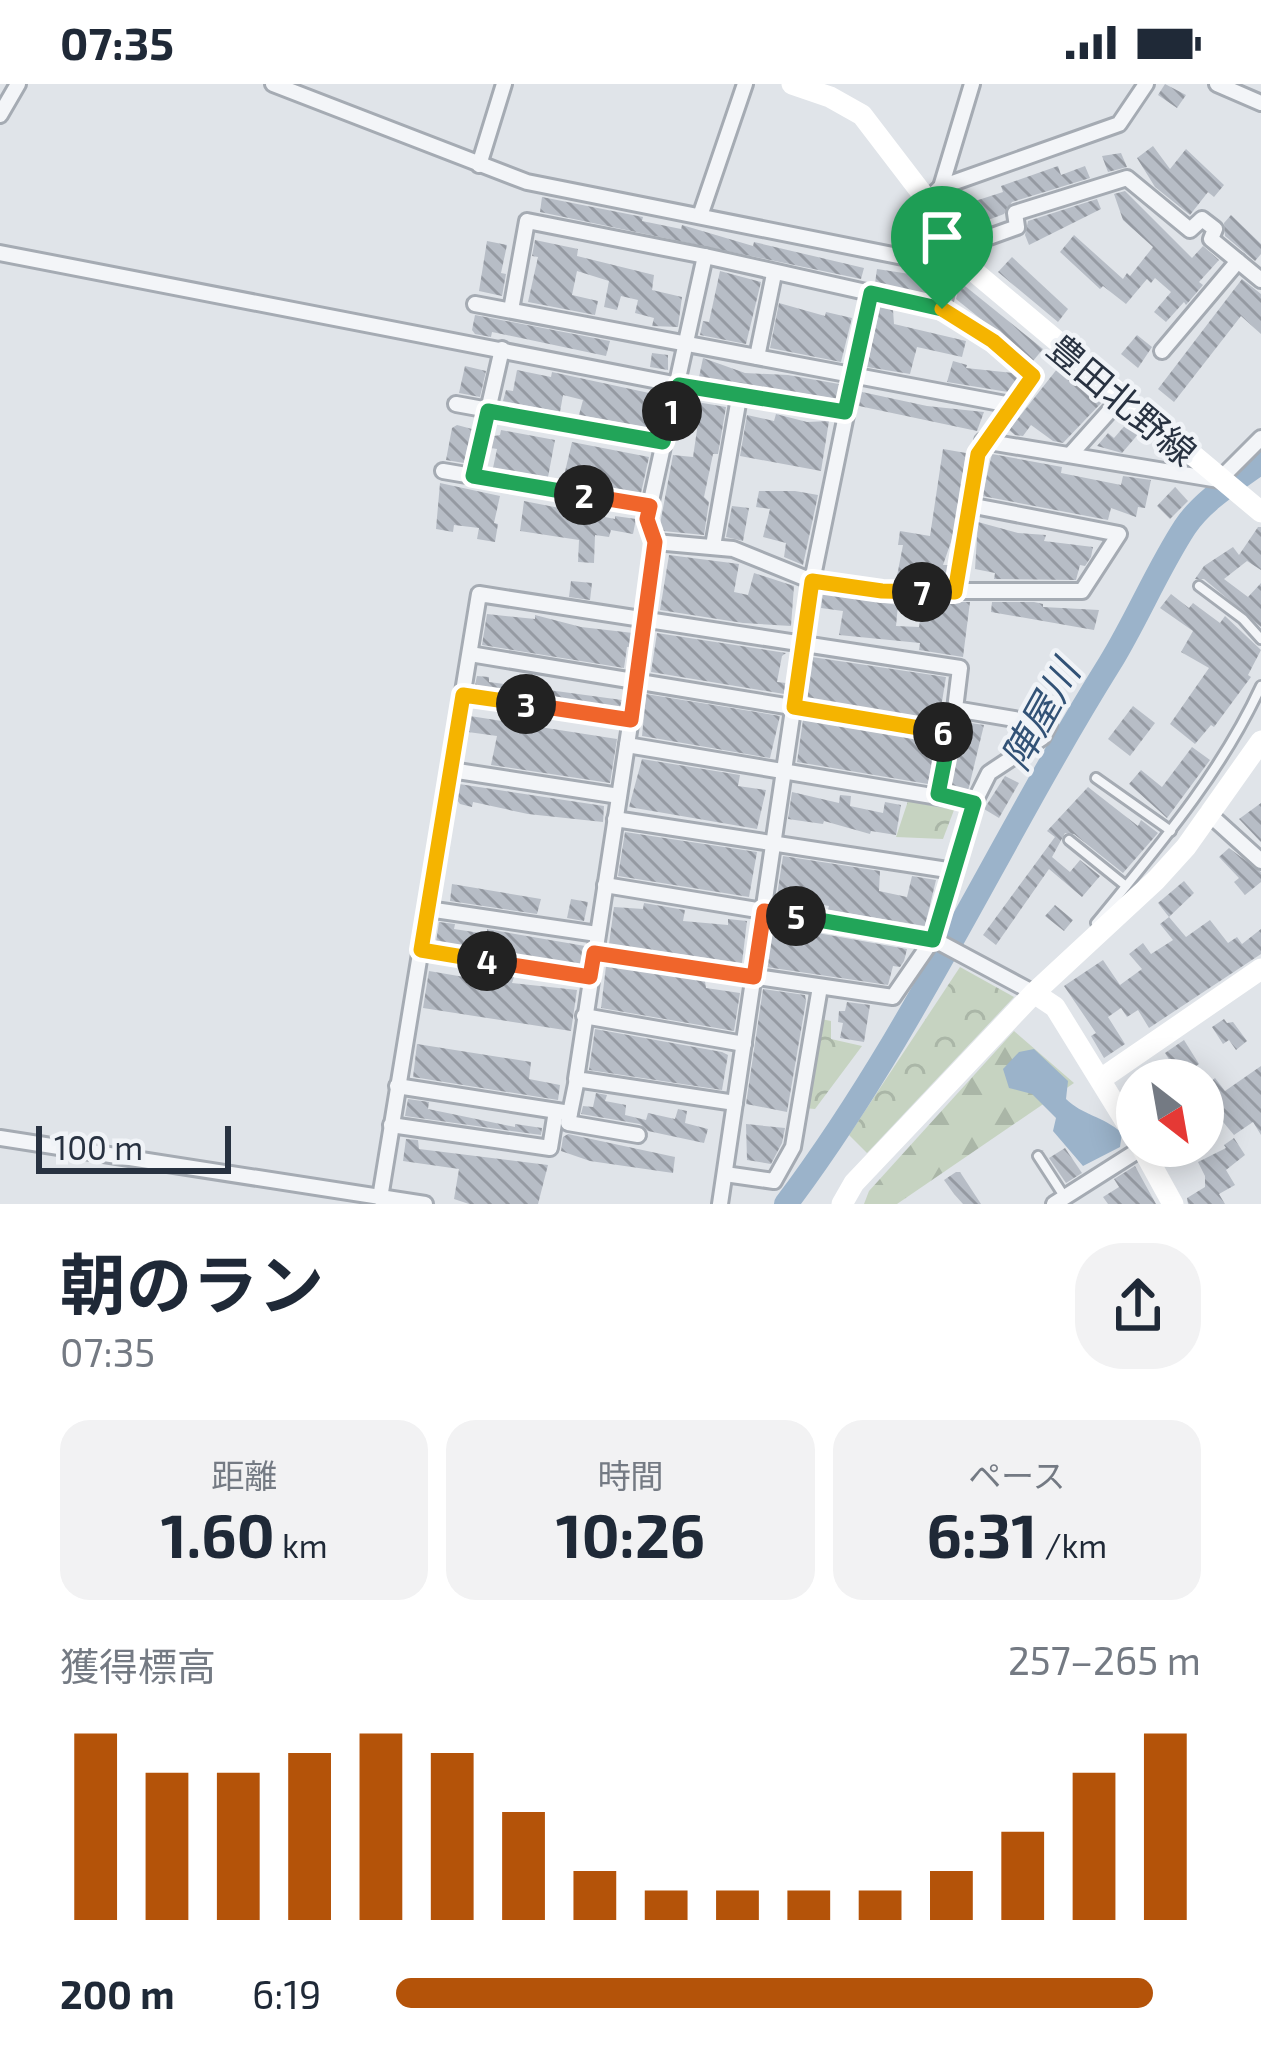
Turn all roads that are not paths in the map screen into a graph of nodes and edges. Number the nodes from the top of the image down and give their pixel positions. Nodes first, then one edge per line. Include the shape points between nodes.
1 (18, 84) edge
2 (273, 84) edge
3 (504, 84) edge
4 (745, 84) edge
5 (792, 84) edge
6 (972, 84) edge
7 (1146, 84) edge
8 (1217, 84) edge
9 (1261, 103) edge
10 (0, 115) edge
11 (479, 165) junction
12 (934, 194) junction
13 (700, 216) junction
14 (960, 248) junction
15 (0, 253) edge
16 (705, 256) junction
17 (1238, 261) junction
18 (774, 274) junction
19 (1261, 280) edge
20 (871, 293) junction
21 (475, 304) dead end
22 (942, 309) junction
23 (512, 310) junction
24 (686, 344) junction
25 (502, 349) junction
26 (1162, 351) dead end
27 (757, 357) junction
28 (853, 375) junction
29 (679, 385) junction
30 (740, 392) junction
31 (1120, 398) junction
32 (456, 404) dead end
33 (1011, 405) junction
34 (488, 411) junction
35 (845, 412) junction
36 (1261, 438) edge
37 (983, 441) junction
38 (663, 442) junction
39 (1070, 455) junction
40 (443, 471) dead end
41 (473, 476) junction
42 (1219, 480) junction
43 (969, 505) junction
44 (650, 506) junction
45 (1257, 510) edge
46 (655, 542) junction
47 (713, 546) junction
48 (812, 581) junction
49 (1199, 586) dead end
50 (955, 592) junction
51 (646, 620) junction
52 (1261, 639) edge
53 (802, 644) junction
54 (470, 654) junction
55 (637, 682) junction
56 (1261, 686) edge
57 (463, 695) junction
58 (794, 707) junction
59 (955, 709) junction
60 (631, 720) junction
61 (950, 733) junction
62 (1261, 741) edge
63 (626, 746) junction
64 (451, 770) junction
65 (784, 773) junction
66 (1096, 778) dead end
67 (938, 794) junction
68 (619, 796) junction
69 (974, 803) junction
70 (1209, 814) junction
71 (615, 820) junction
72 (1171, 831) junction
73 (1069, 840) dead end
74 (773, 844) junction
75 (1261, 861) edge
76 (954, 871) junction
77 (605, 885) junction
78 (1126, 886) junction
79 (428, 909) junction
80 (764, 911) junction
81 (597, 934) junction
82 (1099, 935) junction
83 (938, 941) junction
84 (421, 950) junction
85 (594, 953) junction
86 (1261, 969) edge
87 (590, 977) junction
88 (754, 977) junction
89 (820, 987) junction
90 (1034, 993) junction
91 (584, 1016) junction
92 (744, 1044) junction
93 (577, 1079) junction
94 (1101, 1079) junction
95 (398, 1086) junction
96 (735, 1103) junction
97 (1116, 1104) edge
98 (563, 1112) junction
99 (391, 1124) junction
100 (638, 1135) dead end
101 (0, 1138) edge
102 (1038, 1156) dead end
103 (1116, 1161) edge
104 (1153, 1167) edge
105 (725, 1174) junction
106 (380, 1198) junction
107 (1059, 1200) edge
108 (425, 1204) edge
109 (720, 1204) edge
110 (842, 1204) edge
111 (1174, 1204) edge

1 - 10 street
2 - 11 street
3 - 11 street
4 - 13 street
5 - 12 main road, 豊田北野線 via 862,115
6 - 12 street
7 - 12 street via 1119,124
8 - 9 street
11 - 13 street
12 - 13 street via 908,258
12 - 14 main road, 豊田北野線
14 - 17 street via 1017,227 1015,213 1127,178 1190,230 1202,219 1215,229 1211,239
14 - 22 street
14 - 31 main road, 豊田北野線 via 977,274
15 - 25 street
16 - 18 street
16 - 23 street via 527,221
16 - 24 street
17 - 19 street
17 - 26 street
18 - 20 street
18 - 27 street
20 - 22 street
20 - 28 street
21 - 23 street
22 - 33 street via 1033,376
23 - 24 street
24 - 27 street
24 - 29 street
25 - 29 street
25 - 34 street
27 - 28 street
28 - 33 street
28 - 35 street
29 - 30 street
29 - 38 street
30 - 35 street
30 - 47 street
31 - 39 street
31 - 42 main road, 豊田北野線
32 - 34 street
33 - 37 street
34 - 38 street
34 - 41 street
35 - 48 street
36 - 42 street
37 - 39 street
37 - 43 street
38 - 44 street
39 - 42 street
40 - 41 street
41 - 44 street
42 - 45 main road, 豊田北野線
43 - 50 street
43 - 50 street via 1119,534 1082,591
44 - 46 street
46 - 47 street
46 - 51 street
47 - 48 street
48 - 50 street
48 - 53 street
49 - 52 lane
51 - 53 street
51 - 54 street via 479,594
51 - 55 street
53 - 58 street
53 - 59 street via 960,668
54 - 55 street
54 - 57 street
55 - 58 street
55 - 60 street
56 - 72 lane
57 - 60 street
57 - 64 street
58 - 61 street
58 - 65 street
59 - 61 street
59 - 69 street via 1049,725 989,773
60 - 63 street
61 - 67 street
62 - 70 main road
63 - 65 street
63 - 68 street
64 - 68 street
64 - 79 street
65 - 67 street
65 - 74 street
66 - 72 lane
67 - 69 street
68 - 71 street
69 - 76 street
70 - 75 street
70 - 82 main road
71 - 74 street
71 - 77 street
72 - 78 lane
73 - 78 lane
74 - 76 street
74 - 80 street
76 - 83 street
77 - 80 street
77 - 81 street
78 - 82 lane via 1095,925
79 - 81 street
79 - 84 street
80 - 83 street
80 - 88 street
81 - 85 street
82 - 90 main road
83 - 89 street via 893,997
83 - 90 street
84 - 87 street
84 - 95 street
85 - 87 street
85 - 88 street
86 - 94 main road
87 - 91 street
88 - 89 street
88 - 92 street
89 - 105 street via 793,1147 774,1181
90 - 94 main road via 1055,1007
90 - 110 main road
91 - 92 street
91 - 93 street
92 - 96 street
93 - 96 street
93 - 98 street
94 - 97 main road
95 - 98 street
95 - 99 street
96 - 105 street
98 - 99 street via 550,1148
98 - 100 street via 568,1123
99 - 106 street
101 - 106 street
102 - 107 lane
103 - 107 street
104 - 111 main road
105 - 109 street
106 - 108 street

